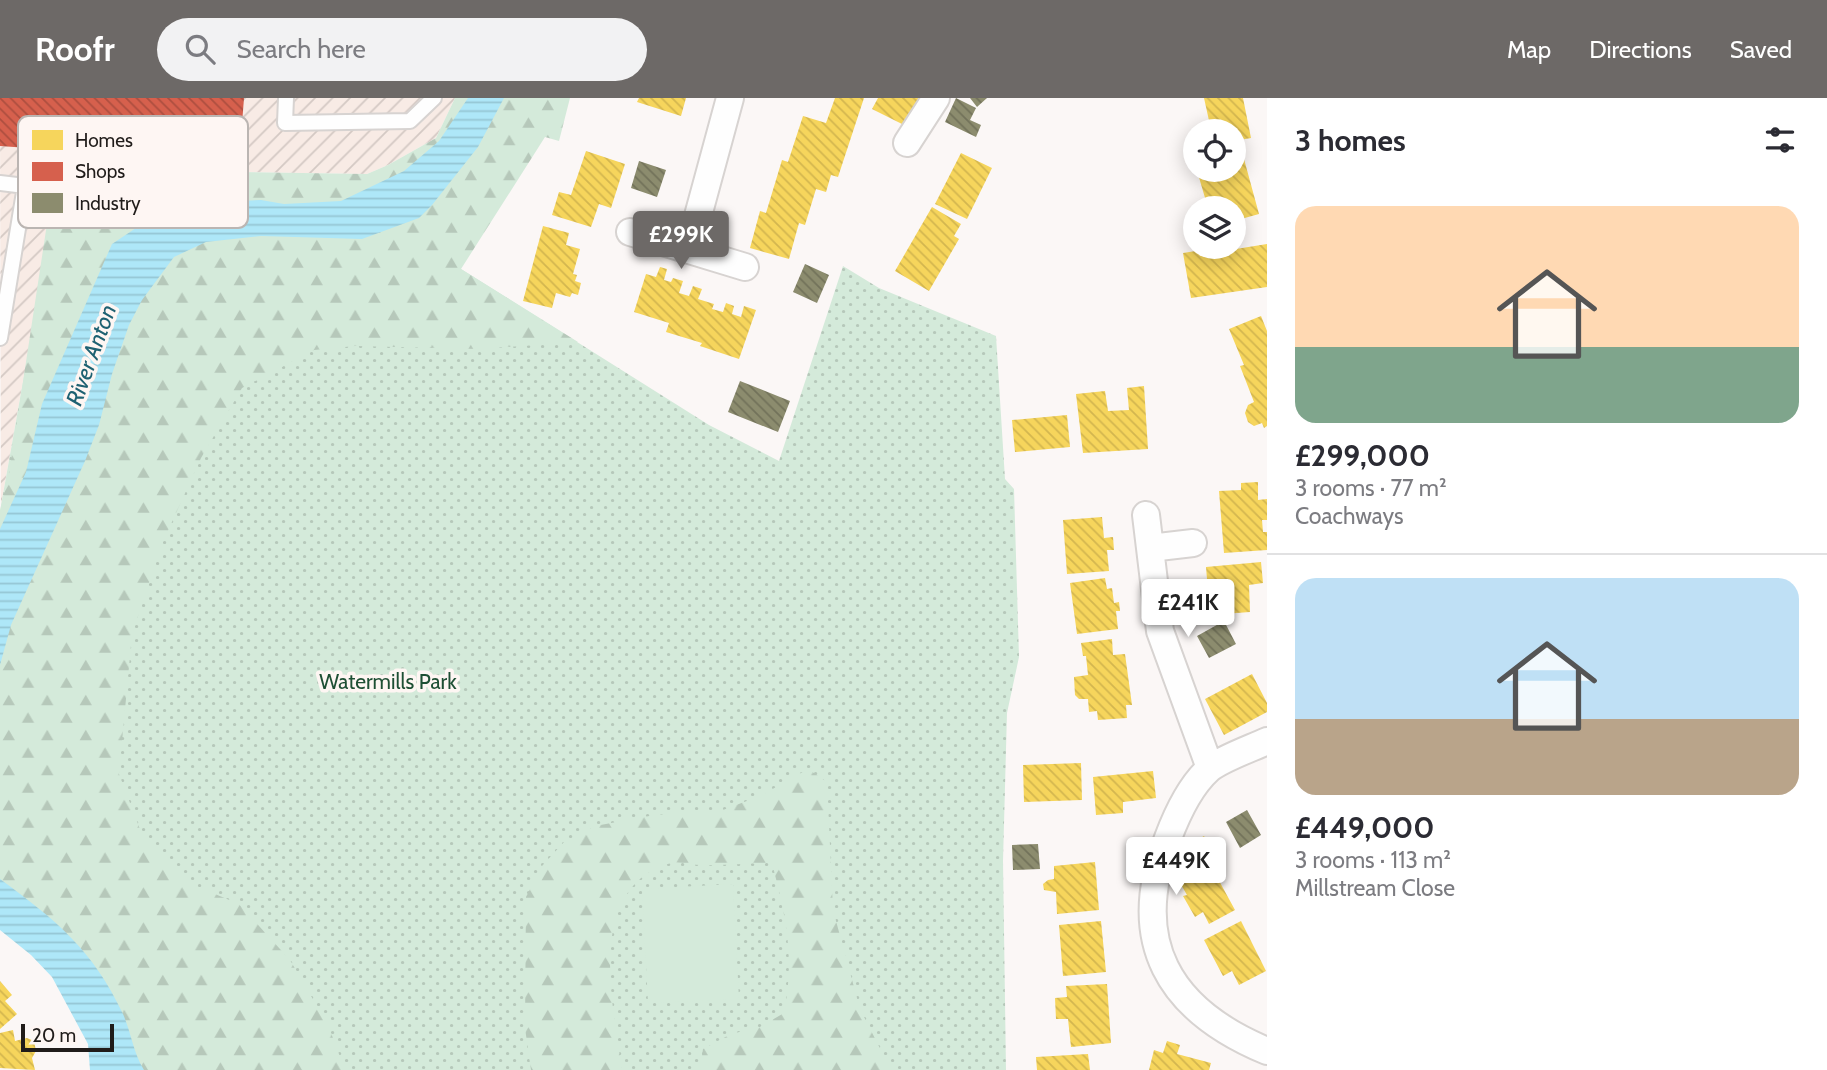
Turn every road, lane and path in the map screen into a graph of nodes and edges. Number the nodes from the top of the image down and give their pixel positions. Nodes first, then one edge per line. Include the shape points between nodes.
1 (286, 98) edge
2 (434, 98) edge
3 (730, 98) edge
4 (936, 98) edge
5 (907, 143) dead end
6 (0, 183) edge
7 (18, 185) edge
8 (18, 228) edge
9 (630, 232) dead end
10 (689, 249) junction
11 (745, 267) dead end
12 (0, 338) edge
13 (1146, 515) dead end
14 (1192, 542) dead end
15 (1150, 548) junction
16 (1267, 741) edge
17 (1210, 768) junction
18 (1267, 1051) edge

1 - 2 lane via 285,123 410,121
3 - 10 street
4 - 5 street
6 - 7 lane
8 - 12 lane
9 - 10 street
10 - 11 street
13 - 15 street
14 - 15 street
15 - 17 street via 1160,631
16 - 17 street
17 - 18 street via 1174,821 1159,860 1152,932 1162,964 1198,1010 1219,1027

